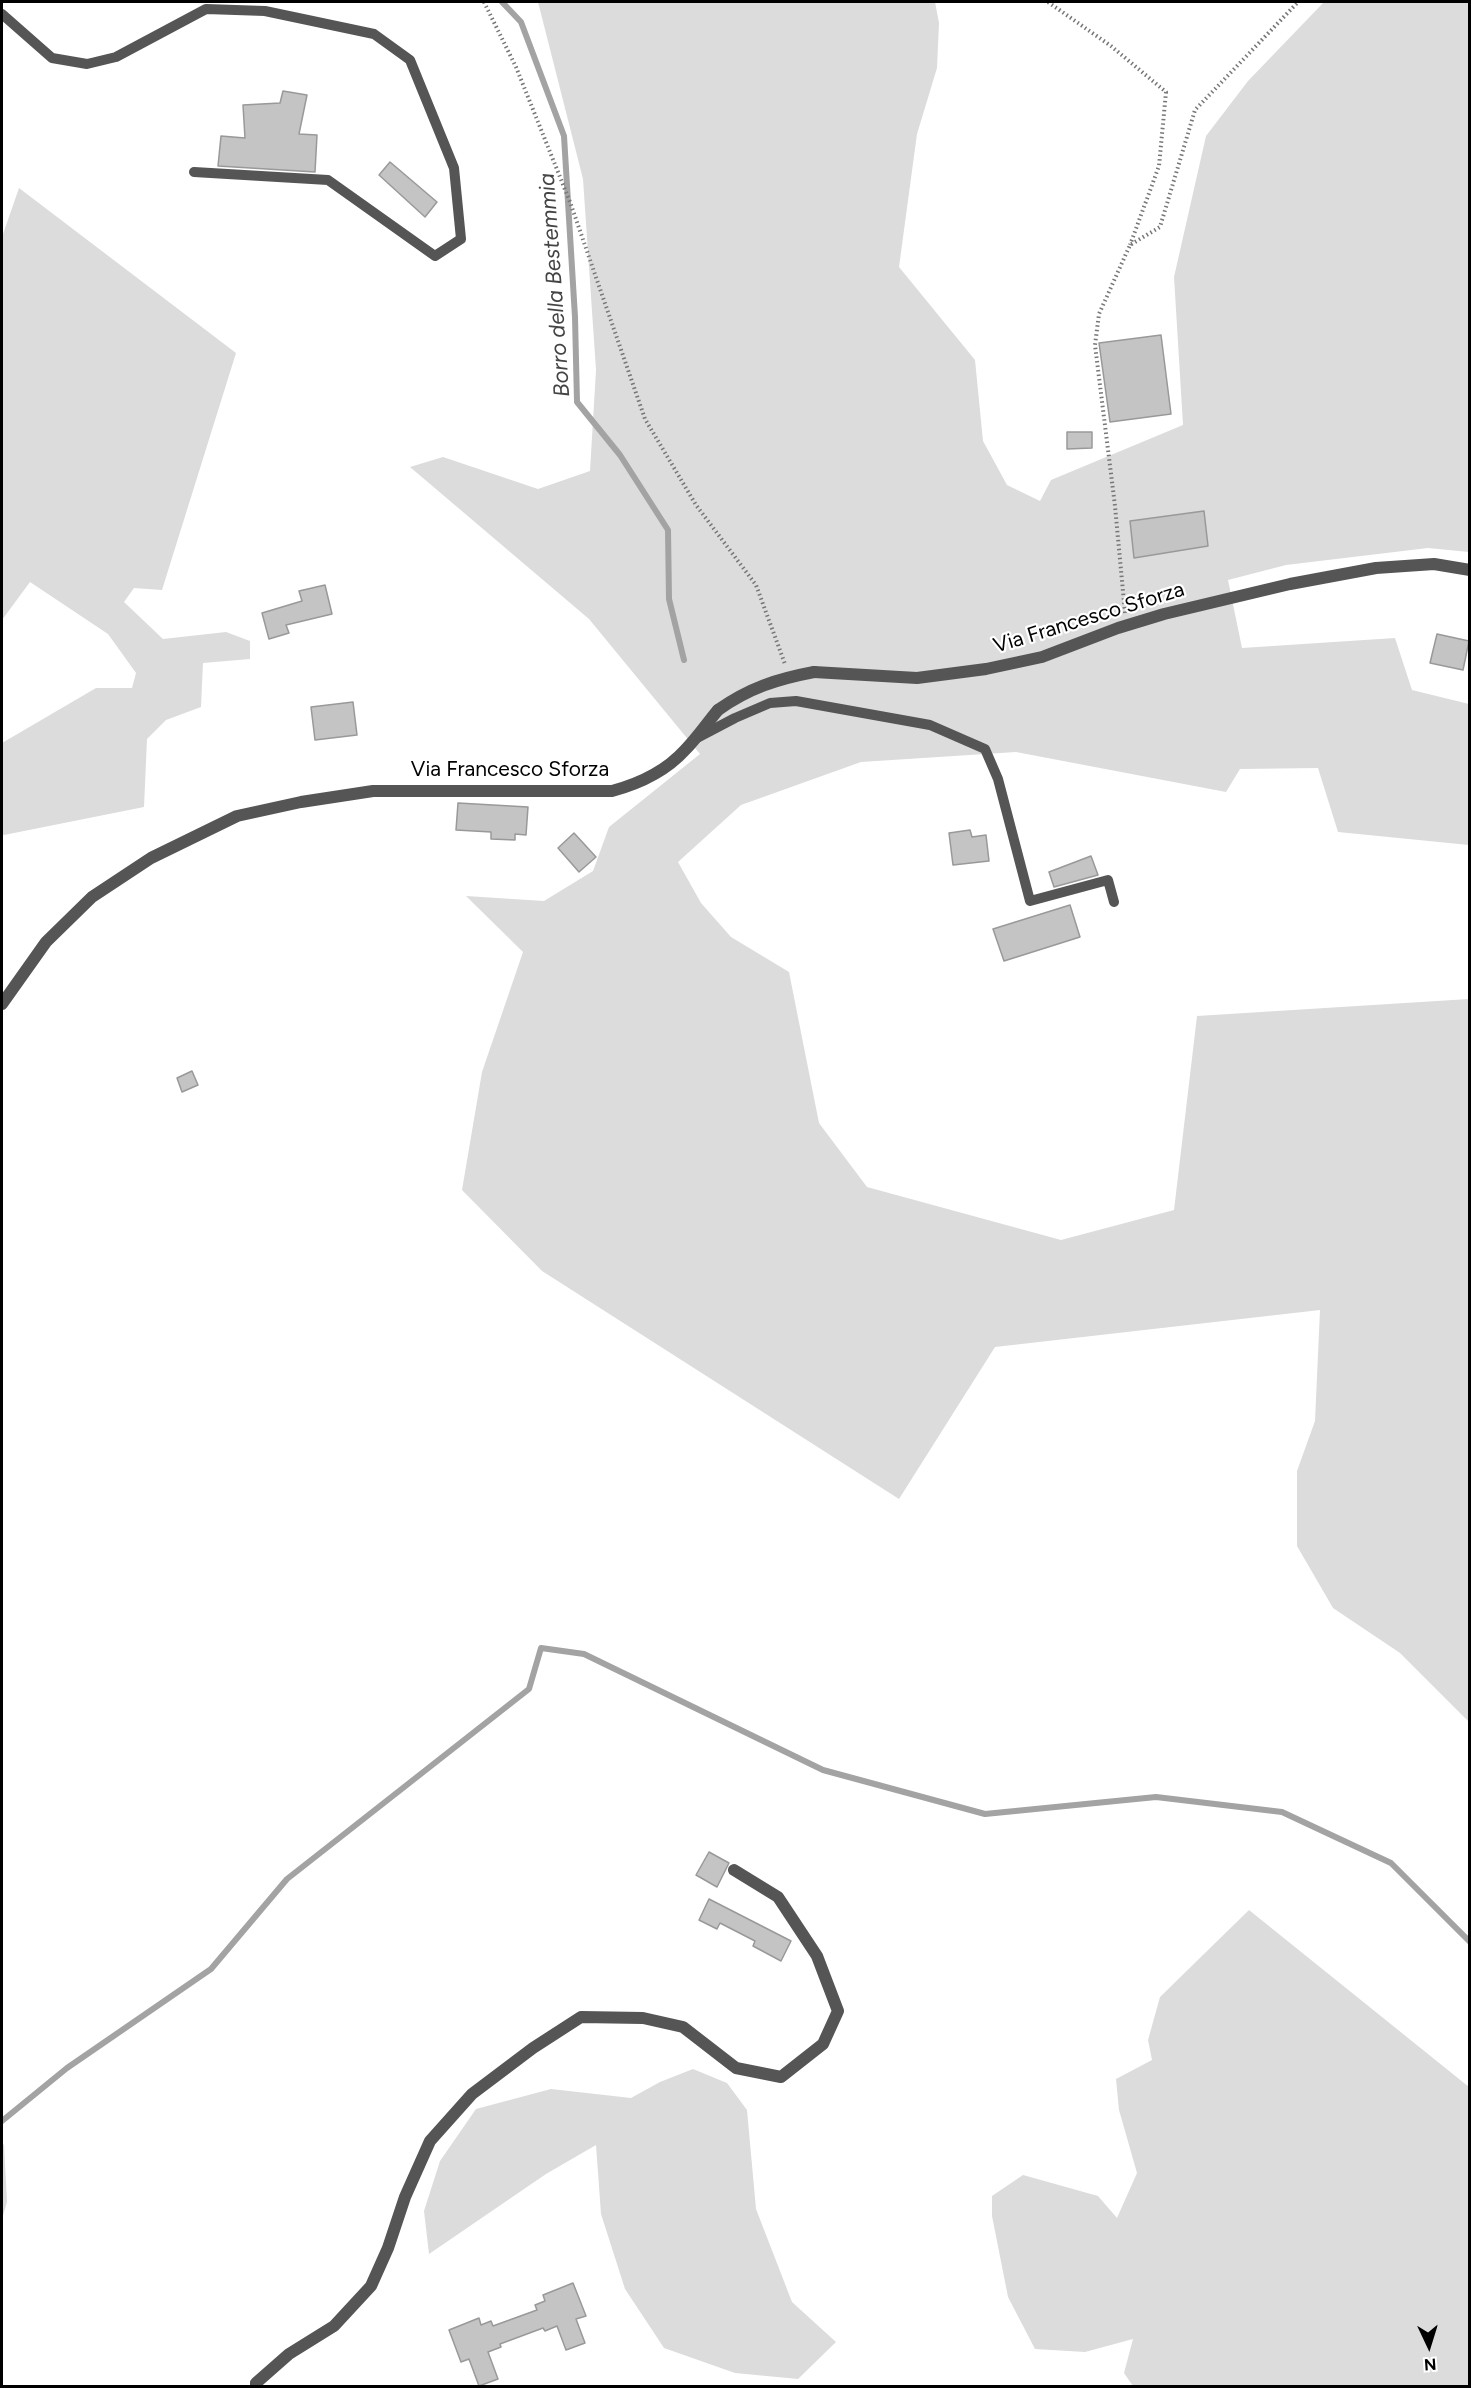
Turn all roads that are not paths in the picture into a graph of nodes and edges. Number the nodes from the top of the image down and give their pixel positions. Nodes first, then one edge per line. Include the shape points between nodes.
1 (2, 14) edge
2 (194, 172) dead end
3 (1470, 570) edge
4 (693, 741) junction
5 (1114, 902) dead end
6 (2, 1004) edge
7 (734, 1870) dead end
8 (256, 2386) edge

1 - 2 lane via 52,58 87,64 116,57 206,9 265,11 374,34 410,60 453,168 461,239 435,256 328,180
3 - 4 street, Via Francesco Sforza, bridge via 1434,564 1376,568 1290,584 1164,614 1042,657 986,669 917,678 814,672 749,690 718,710
4 - 5 lane via 770,703 796,701 930,725 985,748 998,779 1030,901 1108,880
4 - 6 street, Via Francesco Sforza via 662,770 612,791 373,791 237,816 151,858 92,897 46,942
7 - 8 street via 778,1897 817,1956 838,2011 823,2044 781,2077 736,2068 683,2027 643,2018 581,2017 472,2094 430,2141 371,2286 334,2326 289,2354

